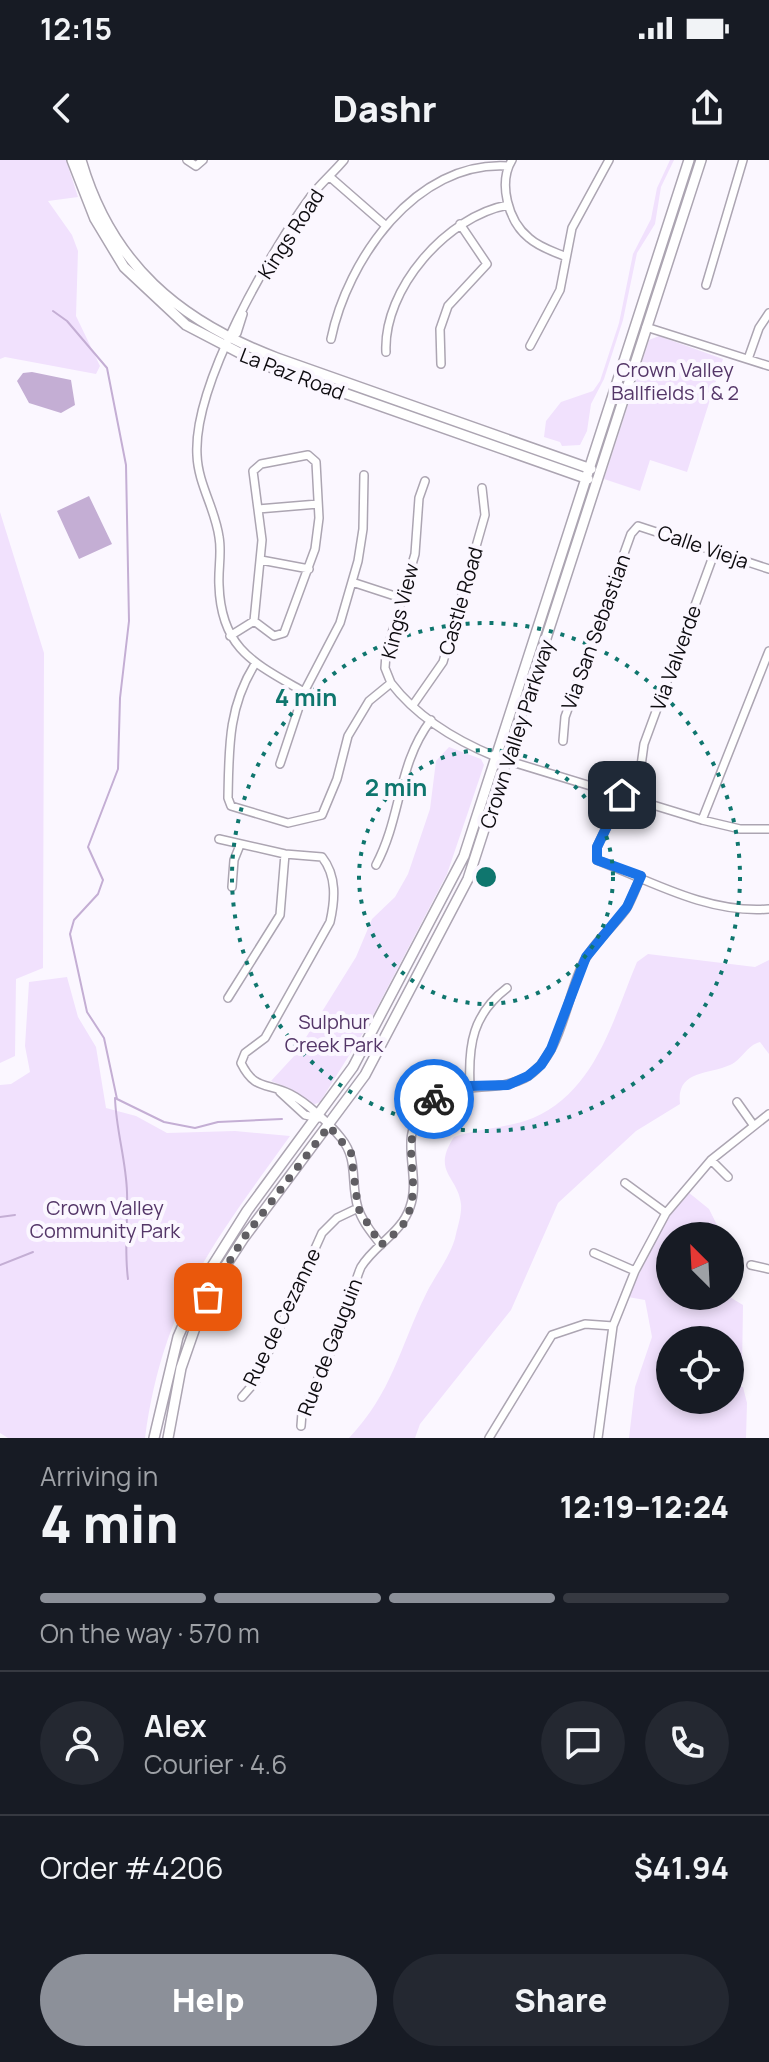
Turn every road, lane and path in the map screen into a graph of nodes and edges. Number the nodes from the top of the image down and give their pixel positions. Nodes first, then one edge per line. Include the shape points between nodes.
1 (72, 160) edge
2 (81, 160) edge
3 (187, 160) edge
4 (203, 160) edge
5 (344, 160) edge
6 (609, 160) edge
7 (689, 160) edge
8 (701, 160) edge
9 (743, 160) edge
10 (510, 163) edge
11 (330, 177) junction
12 (508, 205) junction
13 (460, 224) junction
14 (385, 225) junction
15 (564, 256) junction
16 (135, 265) junction
17 (124, 267) junction
18 (706, 285) dead end
19 (769, 313) edge
20 (636, 323) junction
21 (647, 327) junction
22 (331, 339) dead end
23 (228, 344) junction
24 (530, 346) dead end
25 (386, 352) dead end
26 (748, 359) junction
27 (441, 364) dead end
28 (769, 366) edge
29 (586, 472) junction
30 (364, 475) dead end
31 (597, 477) junction
32 (425, 481) dead end
33 (482, 488) dead end
34 (318, 504) junction
35 (258, 509) junction
36 (638, 526) joint
37 (715, 551) junction
38 (261, 560) junction
39 (309, 569) junction
40 (769, 569) edge
41 (352, 582) junction
42 (401, 598) junction
43 (254, 621) junction
44 (230, 636) junction
45 (769, 651) edge
46 (255, 664) junction
47 (391, 683) junction
48 (304, 692) junction
49 (413, 705) junction
50 (431, 720) junction
51 (563, 741) dead end
52 (496, 757) junction
53 (509, 761) junction
54 (280, 764) dead end
55 (641, 766) dead end
56 (622, 795) junction
57 (702, 820) junction
58 (769, 829) edge
59 (219, 839) dead end
60 (240, 845) junction
61 (285, 854) junction
62 (376, 865) dead end
63 (641, 876) junction
64 (232, 887) dead end
65 (769, 909) edge
66 (507, 988) dead end
67 (228, 998) dead end
68 (470, 1086) junction
69 (737, 1102) dead end
70 (769, 1114) edge
71 (318, 1118) junction
72 (329, 1126) junction
73 (754, 1126) junction
74 (711, 1160) junction
75 (728, 1177) dead end
76 (625, 1183) dead end
77 (358, 1208) junction
78 (666, 1213) junction
79 (381, 1245) junction
80 (594, 1253) dead end
81 (751, 1265) dead end
82 (769, 1269) edge
83 (635, 1271) junction
84 (613, 1326) junction
85 (242, 1397) dead end
86 (301, 1426) dead end
87 (154, 1438) edge
88 (168, 1438) edge
89 (489, 1438) edge
90 (598, 1438) edge

1 - 17 main road, La Paz Road via 95,219
2 - 16 main road, La Paz Road via 99,208
3 - 4 street via 196,166
5 - 11 street, Kings Road
6 - 15 street via 572,228
7 - 20 main road, Crown Valley Parkway
8 - 21 main road, Crown Valley Parkway
9 - 18 street
10 - 12 street
10 - 14 street via 455,168
11 - 14 street
11 - 23 street, Kings Road via 313,193 231,330
12 - 13 street
12 - 15 street via 529,238
13 - 25 street via 403,290 390,317
13 - 27 street via 487,264 448,306 440,329
14 - 22 street via 343,295
15 - 24 street via 560,290
16 - 17 main road
16 - 23 main road, La Paz Road via 179,308
17 - 23 main road, La Paz Road via 186,325
19 - 26 street
20 - 21 street
20 - 29 main road, Crown Valley Parkway
21 - 26 street
21 - 31 main road, Crown Valley Parkway
23 - 29 main road, La Paz Road
23 - 44 street, Kings Road via 199,426 196,453 220,537 221,614
26 - 28 street
29 - 31 main road, La Paz Road
29 - 52 main road, Crown Valley Parkway
30 - 41 street via 362,546
31 - 53 main road, Crown Valley Parkway
32 - 42 street, Kings View via 415,554
33 - 49 street, Castle Road via 485,515 443,662
34 - 35 street
34 - 35 street via 313,457 292,456 255,466
34 - 39 street
35 - 38 street
36 - 37 street, Calle Vieja
36 - 51 street, Via San Sebastian via 565,717
37 - 40 street, Calle Vieja
37 - 55 street, Via Valverde via 644,744
38 - 39 street
38 - 43 street
39 - 43 street via 284,633 274,636
41 - 42 street
41 - 48 street via 340,623
42 - 47 street, Kings View via 386,654
43 - 44 street
44 - 46 street, Kings Road
45 - 57 street
46 - 47 street, Kings View via 231,715 228,798 231,806 288,823 322,815 348,736 369,701
46 - 48 street, Kings Road
47 - 49 street
48 - 54 street
49 - 50 street
50 - 52 street via 464,744
50 - 62 street via 410,752 392,827
52 - 53 street
52 - 71 main road, Crown Valley Parkway via 455,876 365,1047
53 - 56 street
53 - 72 main road, Crown Valley Parkway via 463,890 375,1057
56 - 57 street
56 - 63 street via 597,847 597,860
57 - 58 street
59 - 60 street
60 - 61 street
60 - 64 street
61 - 67 street via 280,915
61 - 71 street via 322,857 334,892 330,922 265,1038 241,1057 248,1077
63 - 65 street via 712,905
63 - 68 street, Rue de Gauguin via 627,907 586,957 541,1065 508,1085
66 - 68 street via 479,1017 471,1036
68 - 79 street, Rue de Gauguin via 436,1097 414,1123 413,1198 402,1226
69 - 73 street
70 - 73 street
71 - 72 street
71 - 87 main road, Crown Valley Parkway via 247,1211 201,1284 178,1337
72 - 77 street via 351,1153
72 - 88 main road, Crown Valley Parkway via 243,1239 208,1297 181,1368
73 - 74 street
74 - 75 street
74 - 78 street
76 - 78 street
77 - 79 street
77 - 85 street, Rue de Cezanne via 322,1233 255,1382
78 - 83 street
79 - 86 street, Rue de Gauguin via 359,1272
80 - 83 street
81 - 82 street
83 - 84 street
84 - 89 street via 585,1324 552,1335
84 - 90 street

